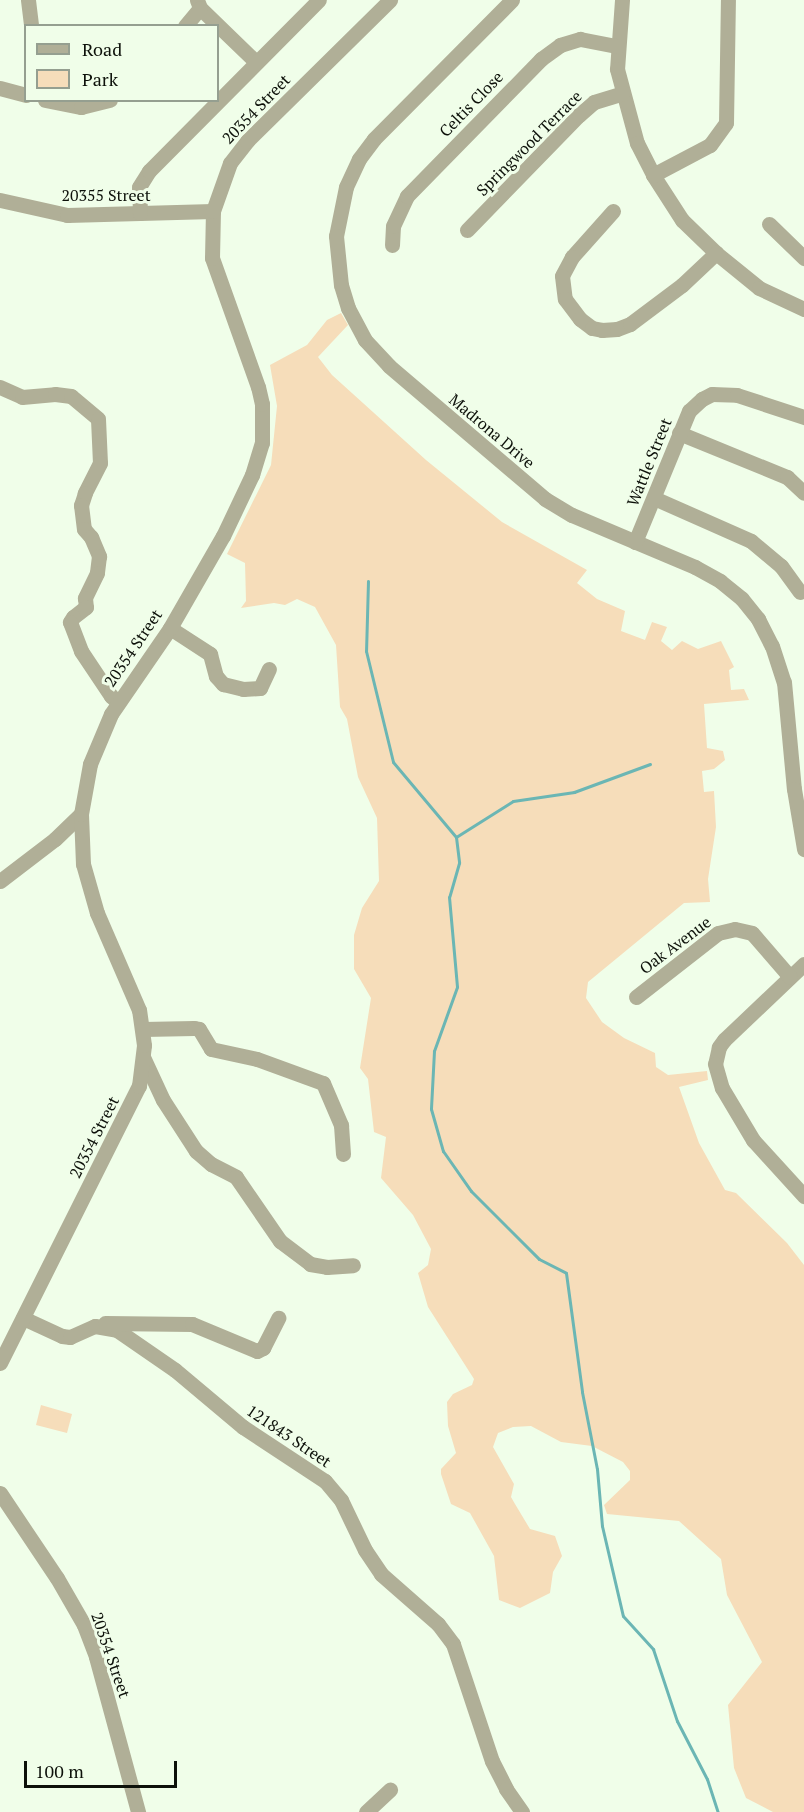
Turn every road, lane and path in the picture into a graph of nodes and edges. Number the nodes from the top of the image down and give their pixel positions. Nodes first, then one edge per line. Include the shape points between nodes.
1 (27, 0) edge
2 (319, 0) edge
3 (390, 0) edge
4 (513, 0) edge
5 (622, 0) edge
6 (728, 0) edge
7 (199, 4) edge
8 (31, 24) edge
9 (185, 24) edge
10 (219, 24) edge
11 (219, 24) edge
12 (617, 46) junction
13 (256, 62) junction
14 (0, 88) edge
15 (623, 93) junction
16 (24, 94) edge
17 (219, 100) edge
18 (54, 102) edge
19 (103, 102) edge
20 (217, 102) edge
21 (653, 175) junction
22 (0, 200) edge
23 (213, 211) junction
24 (613, 211) dead end
25 (140, 213) junction
26 (769, 224) dead end
27 (467, 230) dead end
28 (392, 245) dead end
29 (716, 254) junction
30 (804, 258) edge
31 (804, 309) edge
32 (0, 387) edge
33 (804, 417) edge
34 (679, 433) junction
35 (804, 493) edge
36 (654, 498) junction
37 (635, 542) junction
38 (800, 592) dead end
39 (170, 628) junction
40 (269, 669) dead end
41 (118, 702) junction
42 (81, 814) junction
43 (804, 849) edge
44 (0, 881) edge
45 (804, 964) edge
46 (790, 977) junction
47 (636, 998) dead end
48 (143, 1029) junction
49 (143, 1057) junction
50 (343, 1154) dead end
51 (804, 1196) edge
52 (353, 1265) dead end
53 (23, 1318) junction
54 (278, 1318) dead end
55 (100, 1326) junction
56 (0, 1363) edge
57 (0, 1493) edge
58 (390, 1790) dead end
59 (138, 1812) edge
60 (366, 1812) edge
61 (522, 1812) edge

1 - 8 street
2 - 13 street
3 - 23 street, 20354 Street via 247,141 230,163
4 - 37 street, Madrona Drive via 359,159 340,209 336,248 341,285 365,340 389,366 545,500
5 - 12 street
6 - 21 street via 726,123 710,145
7 - 9 street
7 - 11 street
10 - 13 street
12 - 15 street
12 - 28 street, Celtis Close via 580,39 560,45 541,59 407,196 393,226
13 - 17 street
14 - 16 street
15 - 21 street via 638,143
15 - 27 street, Springwood Terrace via 604,98 579,115
18 - 19 street via 81,108
20 - 25 street via 149,171 139,187
21 - 29 street via 682,220
22 - 25 street, 20355 Street via 67,215
23 - 25 street, 20355 Street
23 - 39 street, 20354 Street via 212,258 258,387 263,414 262,443 237,510
24 - 29 street via 572,257 562,276 565,299 592,328 617,329 630,324
26 - 30 street
29 - 31 street via 759,288
32 - 41 street via 22,397 71,396 98,419 100,463 81,505 84,529 99,556 97,573 85,598 86,607 70,622 81,651
33 - 34 street, Wattle Street via 737,394 712,394 689,411
34 - 35 street via 787,477
34 - 36 street, Wattle Street
36 - 37 street, Wattle Street
36 - 38 street via 751,541 781,566
37 - 43 street, Madrona Drive via 720,581 758,619 784,682
39 - 40 street via 210,654 222,684 260,688
39 - 41 street, 20354 Street
41 - 42 street, 20354 Street via 90,764
42 - 44 street
42 - 48 street, 20354 Street via 83,864 91,894 127,978
45 - 46 street
46 - 47 street, Oak Avenue via 752,933 735,928 718,933
46 - 51 street via 724,1040 715,1064 722,1088 753,1140
48 - 49 street, 20354 Street
48 - 50 street via 199,1029 211,1049 257,1059 323,1083 341,1125
49 - 52 street via 163,1100 196,1151 236,1177 280,1241 310,1264 336,1268
49 - 53 street, 20354 Street via 139,1086 127,1113
53 - 55 street via 70,1337
53 - 56 street, 20354 Street
54 - 55 street via 257,1351 192,1324 114,1322
55 - 61 street, 121843 Street via 117,1330 175,1370 243,1427 336,1492 381,1574 438,1624 453,1644 492,1761
57 - 59 street, 20354 Street via 84,1625
58 - 60 street

